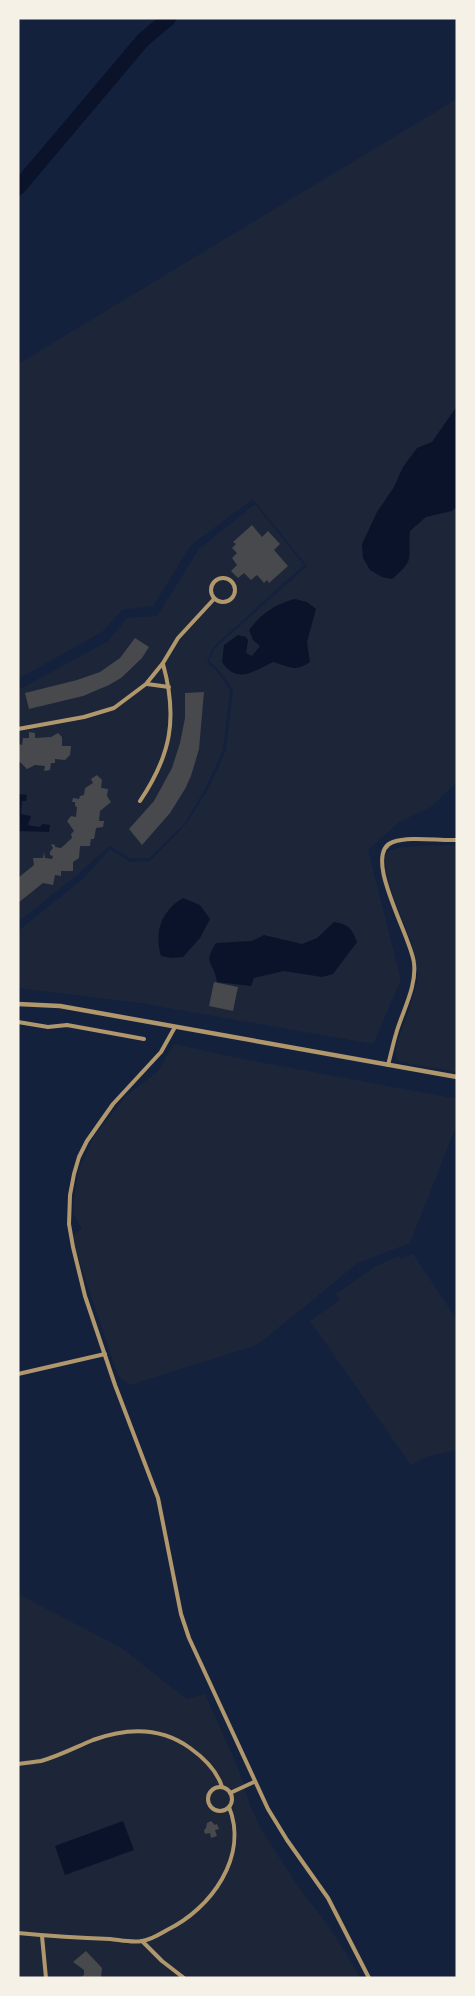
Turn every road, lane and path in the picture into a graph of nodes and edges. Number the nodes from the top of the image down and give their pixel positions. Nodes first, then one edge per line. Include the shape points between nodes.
1 (214, 598) junction
2 (163, 663) junction
3 (146, 684) junction
4 (169, 687) junction
5 (20, 728) edge
6 (140, 801) dead end
7 (457, 840) edge
8 (18, 1004) edge
9 (18, 1022) edge
10 (175, 1027) junction
11 (144, 1039) dead end
12 (388, 1065) junction
13 (457, 1077) edge
14 (105, 1354) junction
15 (18, 1374) edge
16 (18, 1764) edge
17 (254, 1782) junction
18 (222, 1787) junction
19 (230, 1793) junction
20 (229, 1807) junction
21 (18, 1932) edge
22 (42, 1936) junction
23 (142, 1941) junction
24 (46, 1978) edge
25 (184, 1978) edge
26 (369, 1978) edge

1 - 1 street via 220,602 231,599 235,588 232,581 225,577 214,581 210,588
1 - 2 street via 178,638
2 - 3 street
2 - 4 street
3 - 4 street
3 - 5 street via 114,708 59,723
4 - 6 street via 172,715 162,762
7 - 12 street via 401,840 383,849 381,871 414,963 412,985
8 - 10 street via 60,1006
9 - 11 street via 48,1027 66,1025
10 - 12 street
10 - 14 street via 151,1065 103,1116 79,1157 74,1174 70,1235
12 - 13 street
14 - 15 street
14 - 17 street via 158,1498 189,1638
16 - 18 street via 41,1761 120,1732 161,1733 201,1755
17 - 19 street
17 - 26 street via 287,1840 328,1898
18 - 19 street
18 - 20 street via 209,1794 209,1803 220,1811
19 - 20 street
20 - 23 street via 235,1841 218,1886 183,1923
21 - 22 street
22 - 23 street
22 - 24 street
23 - 25 street

